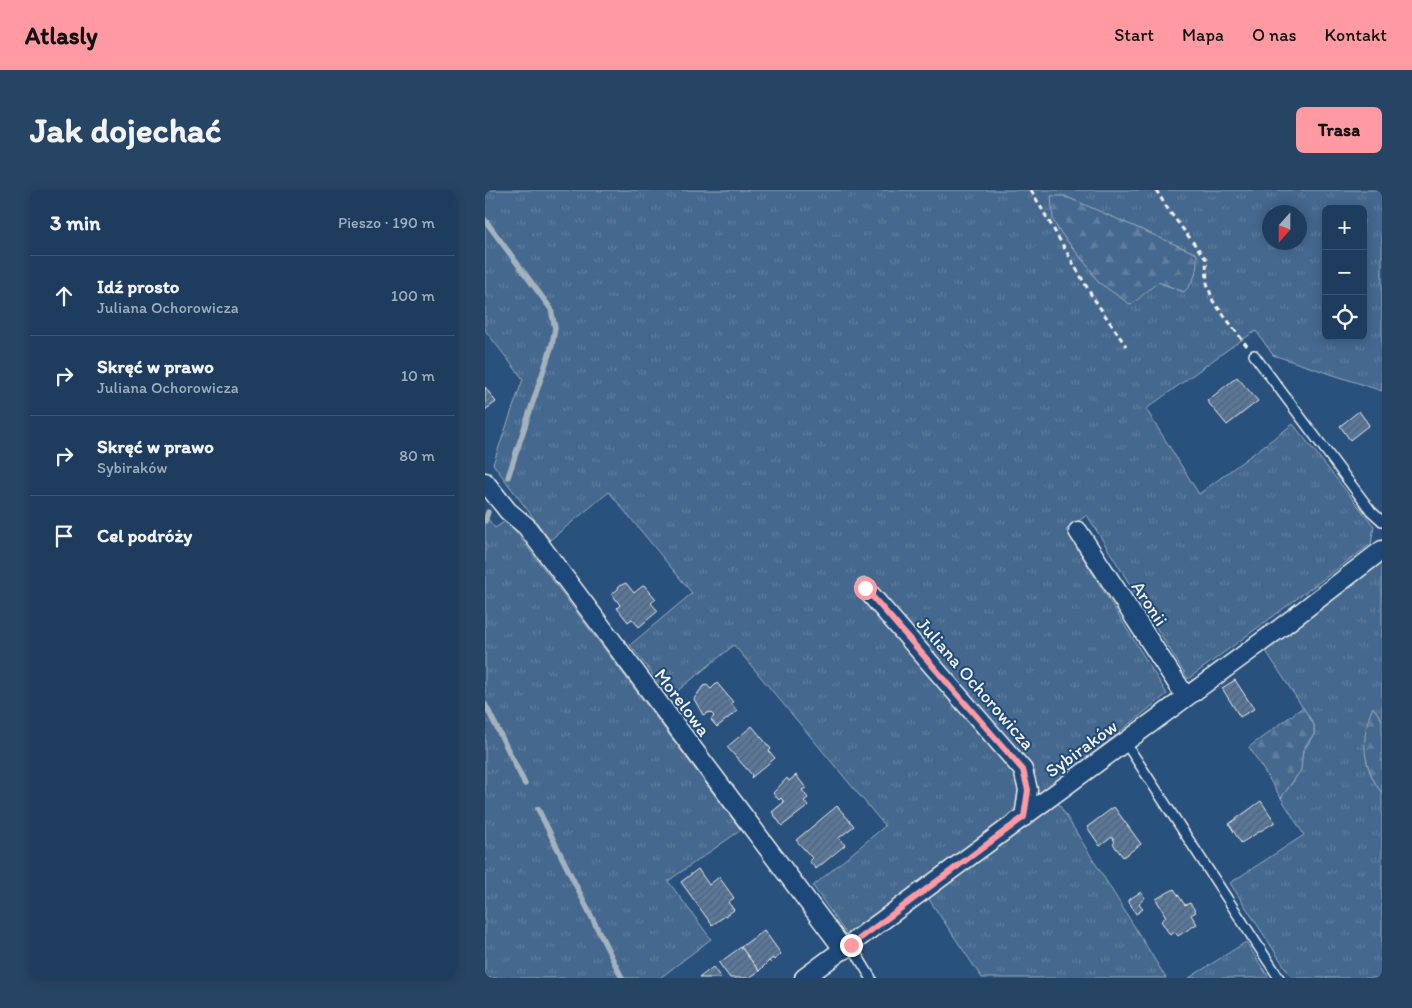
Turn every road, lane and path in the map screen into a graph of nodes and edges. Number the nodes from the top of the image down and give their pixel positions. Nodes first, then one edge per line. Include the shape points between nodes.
1 (1031, 190) edge
2 (1156, 190) edge
3 (1125, 346) dead end
4 (1254, 355) joint
5 (485, 482) edge
6 (1382, 521) edge
7 (1078, 531) dead end
8 (1382, 550) edge
9 (865, 588) dead end
10 (1186, 697) junction
11 (1125, 742) junction
12 (1024, 817) junction
13 (847, 947) junction
14 (804, 978) edge
15 (871, 978) edge
16 (1279, 978) edge

1 - 3 path via 1091,296
2 - 4 path via 1206,259 1207,283 1213,302
4 - 6 lane
5 - 13 street, Morelowa via 508,511 526,526
7 - 10 street, Aronii
8 - 10 street, Sybiraków
9 - 12 street, Juliana Ochorowicza via 1023,770 1028,790
10 - 11 street, Sybiraków
11 - 12 street, Sybiraków
11 - 16 lane
12 - 13 street, Sybiraków
13 - 14 street, Sybiraków
13 - 15 lane

